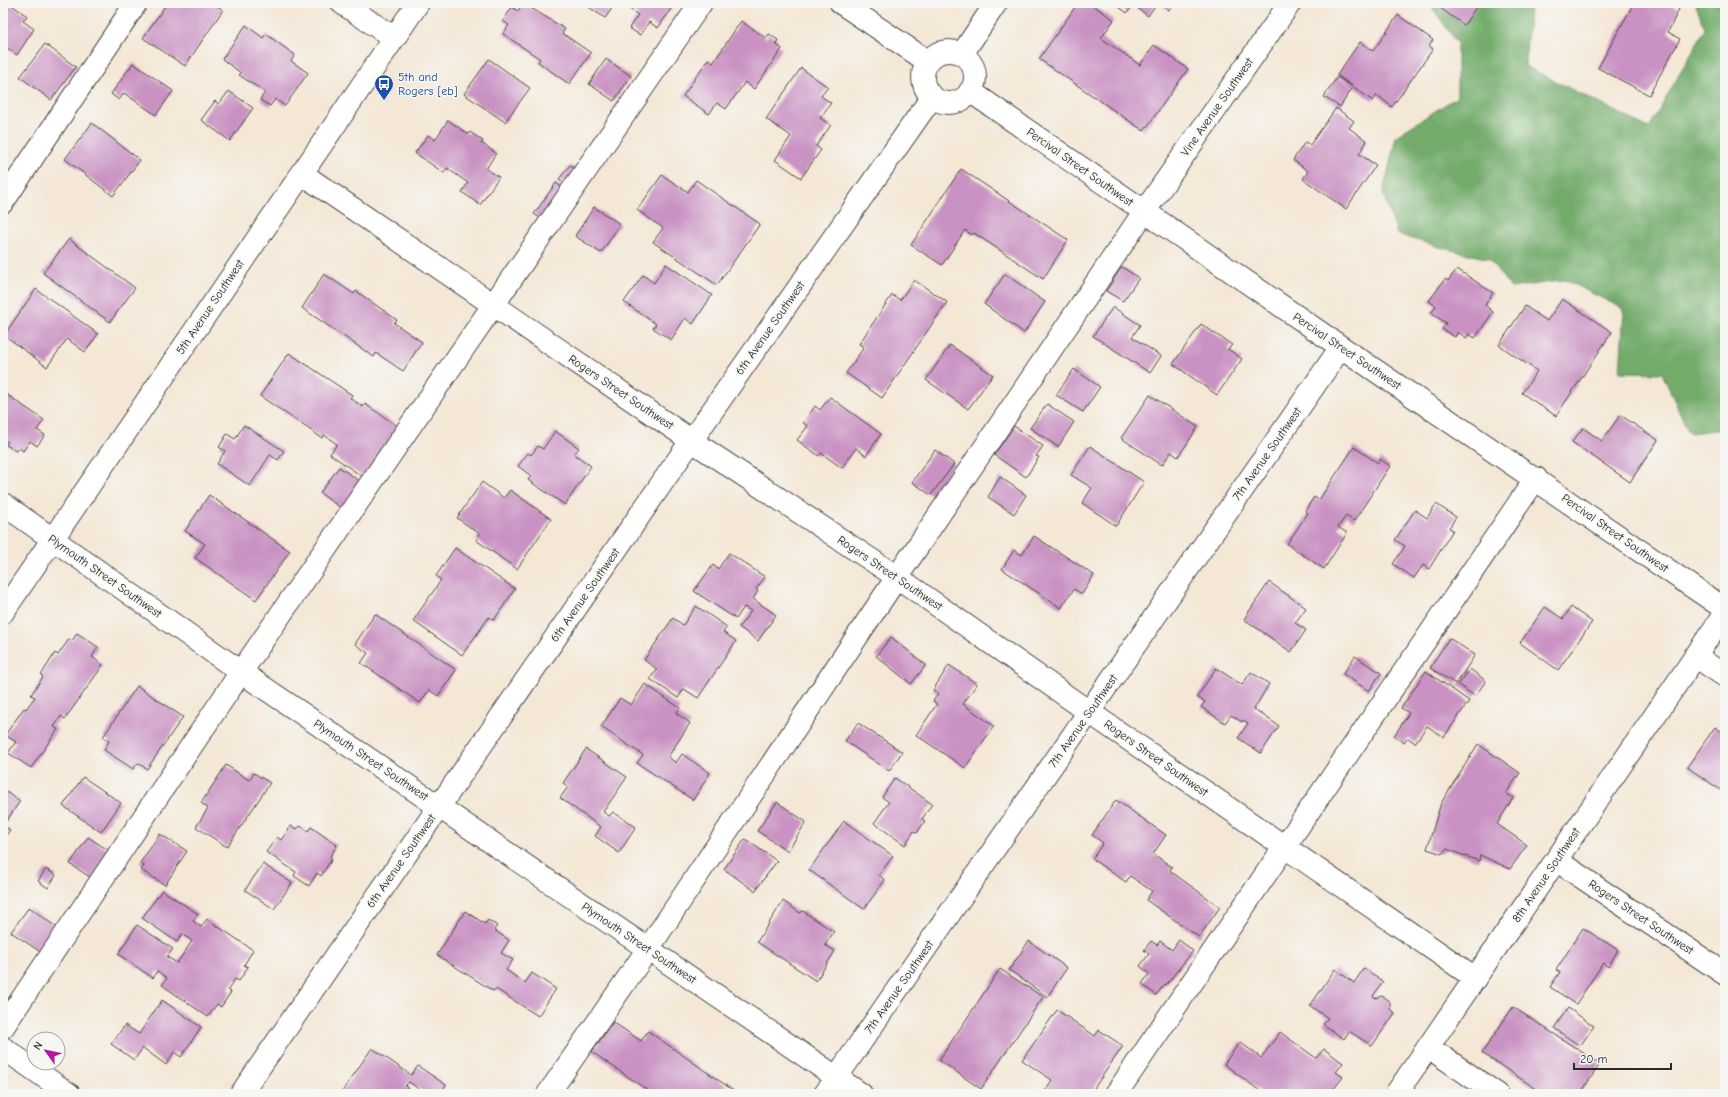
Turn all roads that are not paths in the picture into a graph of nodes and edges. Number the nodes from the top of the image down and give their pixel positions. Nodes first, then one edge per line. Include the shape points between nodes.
1 (136, 3) edge
2 (342, 3) edge
3 (418, 3) edge
4 (701, 3) edge
5 (842, 3) edge
6 (996, 3) edge
7 (1290, 3) edge
8 (394, 38) junction
9 (962, 54) junction
10 (927, 61) junction
11 (970, 91) junction
12 (932, 97) junction
13 (301, 173) junction
14 (3, 202) edge
15 (1144, 212) junction
16 (494, 305) junction
17 (1341, 347) junction
18 (692, 441) junction
19 (1536, 478) junction
20 (3, 504) edge
21 (52, 539) junction
22 (897, 577) junction
23 (1725, 609) edge
24 (3, 612) edge
25 (1725, 613) edge
26 (1695, 656) junction
27 (241, 672) junction
28 (1725, 676) edge
29 (1089, 712) junction
30 (439, 807) junction
31 (1285, 847) junction
32 (1556, 860) junction
33 (648, 949) junction
34 (1725, 974) edge
35 (1475, 978) junction
36 (3, 1027) edge
37 (1428, 1047) junction
38 (3, 1048) edge
39 (831, 1086) edge
40 (69, 1094) edge
41 (241, 1094) edge
42 (548, 1094) edge
43 (861, 1094) edge
44 (1116, 1094) edge
45 (1396, 1094) edge
46 (1498, 1094) edge

1 - 14 street
2 - 8 street
3 - 8 street, 5th Avenue Southwest
4 - 16 street
5 - 10 street
6 - 9 street
7 - 15 street, Vine Avenue Southwest
8 - 13 street, 5th Avenue Southwest
9 - 10 street via 951,50 942,51
9 - 11 street via 972,64 974,72 975,80
10 - 12 street via 922,78 925,88
11 - 12 street via 960,100 952,102 944,103
11 - 15 street, Percival Street Southwest
12 - 18 street, 6th Avenue Southwest
13 - 16 street, Rogers Street Southwest
13 - 21 street, 5th Avenue Southwest
15 - 17 street, Percival Street Southwest
15 - 22 street, Vine Avenue Southwest
16 - 18 street, Rogers Street Southwest
16 - 27 street
17 - 19 street, Percival Street Southwest
17 - 29 street, 7th Avenue Southwest
18 - 22 street, Rogers Street Southwest
18 - 30 street, 6th Avenue Southwest
19 - 23 street, Percival Street Southwest
19 - 31 street
20 - 21 street, Plymouth Street Southwest
21 - 24 street, 5th Avenue Southwest
21 - 27 street, Plymouth Street Southwest
22 - 29 street, Rogers Street Southwest
22 - 33 street, Vine Avenue Southwest
25 - 26 street
26 - 28 street
26 - 32 street, 8th Avenue Southwest
27 - 30 street, Plymouth Street Southwest
27 - 36 street
29 - 31 street, Rogers Street Southwest
29 - 39 street, 7th Avenue Southwest
30 - 33 street, Plymouth Street Southwest
30 - 41 street, 6th Avenue Southwest
31 - 35 street, Rogers Street Southwest
31 - 44 street
32 - 34 street, Rogers Street Southwest
32 - 35 street, 8th Avenue Southwest
33 - 39 street, Plymouth Street Southwest
33 - 42 street, Vine Avenue Southwest
35 - 37 street, 8th Avenue Southwest
37 - 45 street, 8th Avenue Southwest
37 - 46 street
38 - 40 street
39 - 43 street, Plymouth Street Southwest

